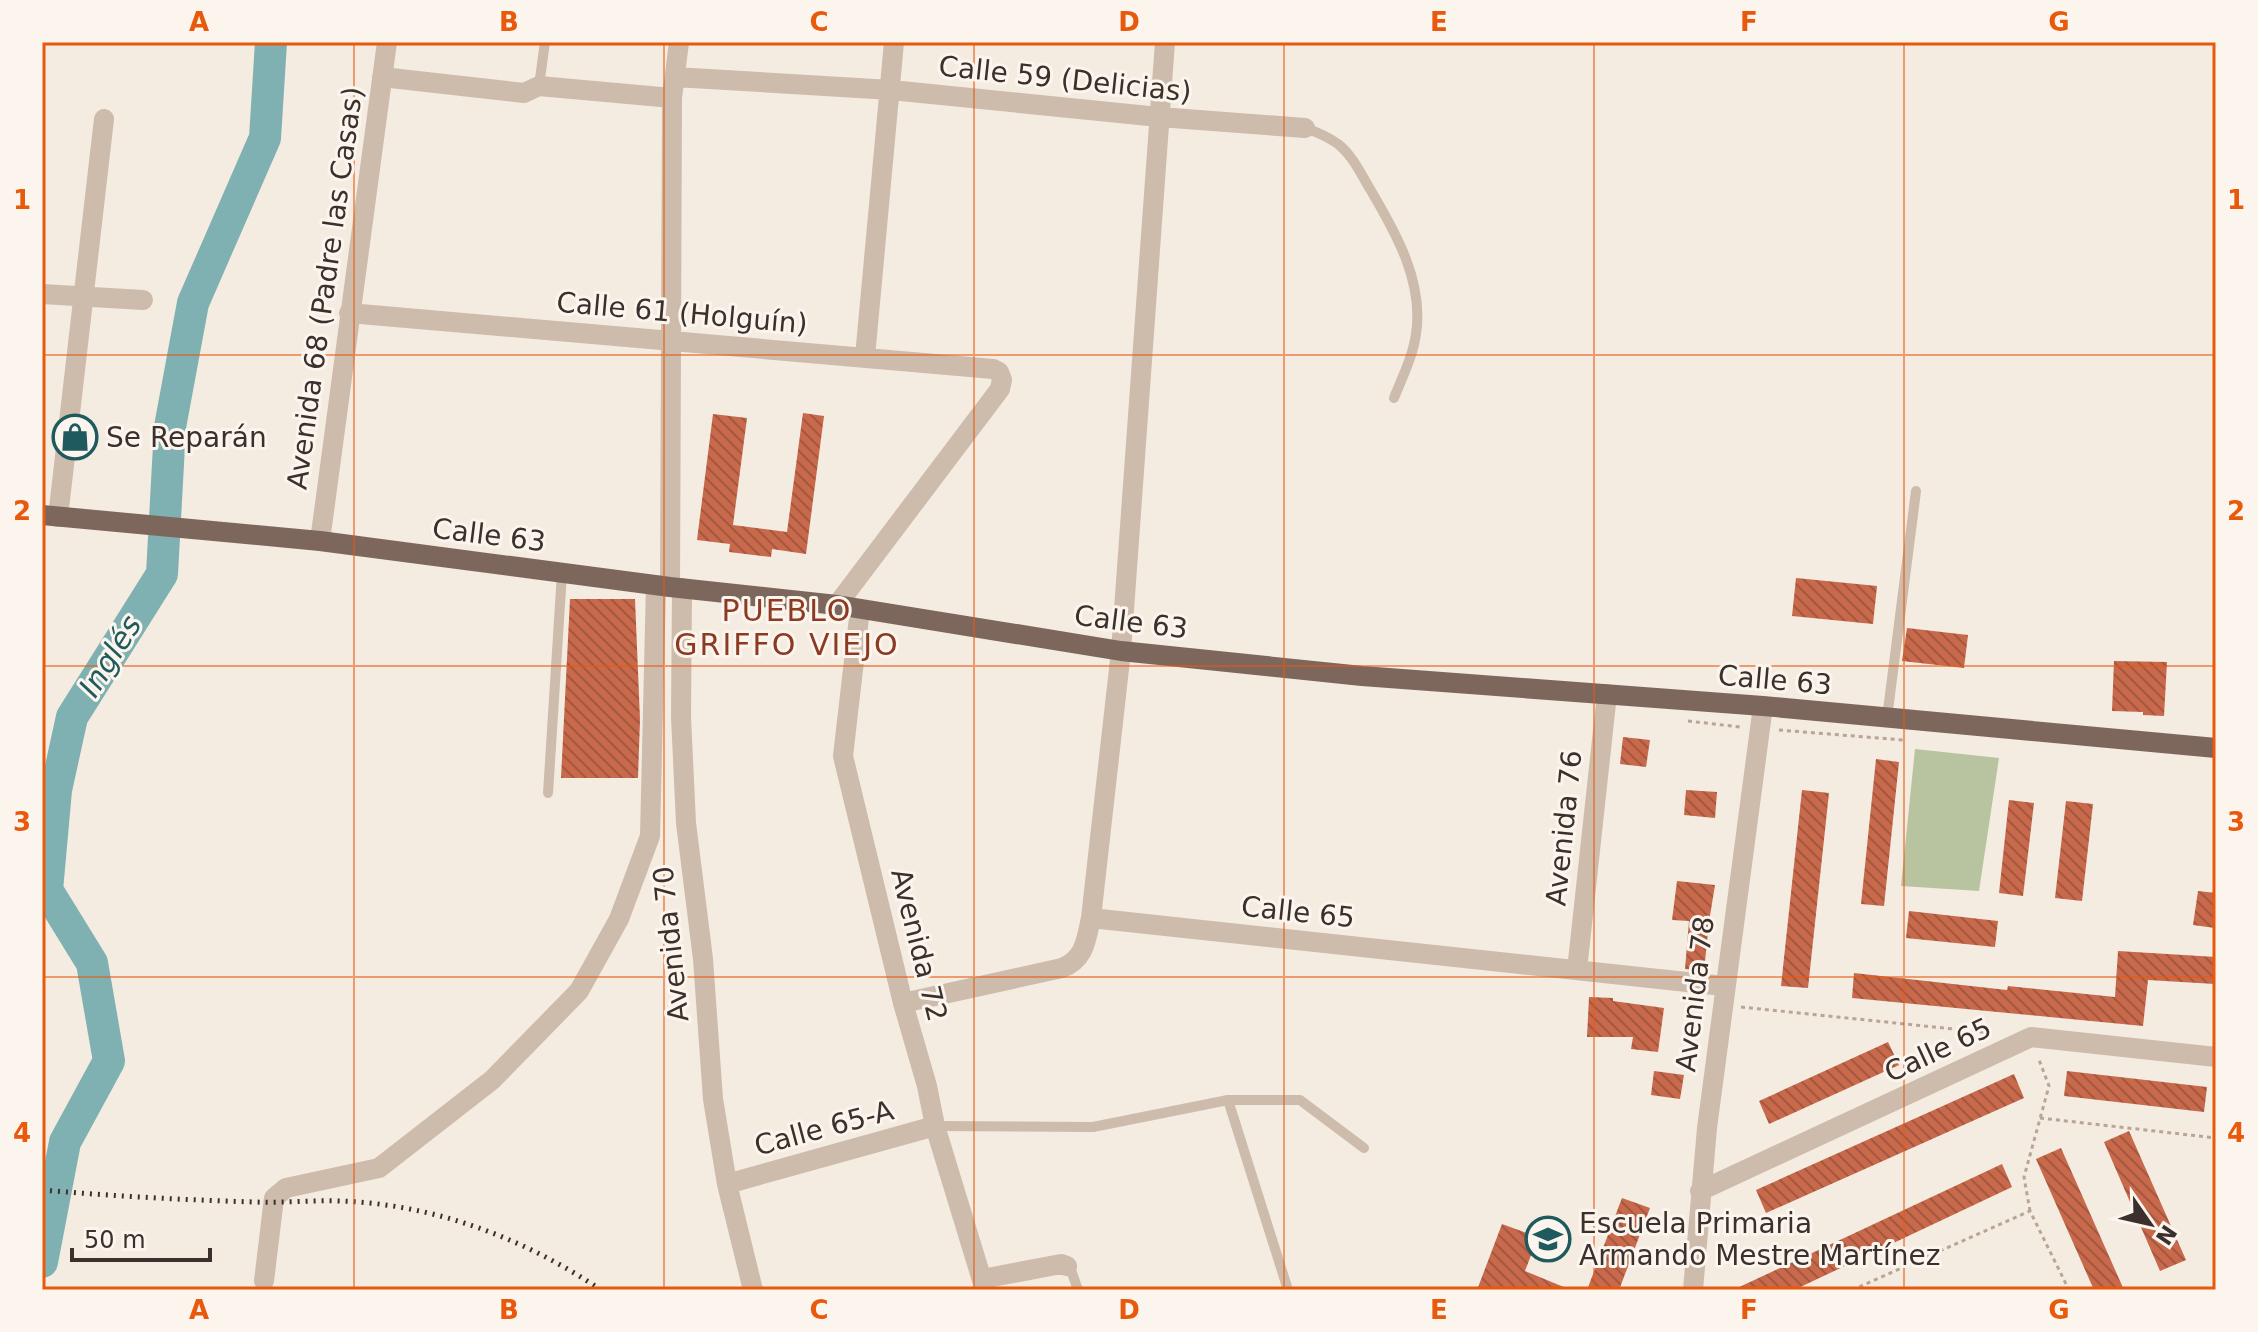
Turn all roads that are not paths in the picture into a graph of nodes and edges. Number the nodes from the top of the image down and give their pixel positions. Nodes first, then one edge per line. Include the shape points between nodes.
1 (387, 42) edge
2 (545, 42) edge
3 (679, 42) edge
4 (894, 42) edge
5 (1165, 42) edge
6 (382, 77) junction
7 (675, 77) junction
8 (532, 90) junction
9 (891, 90) junction
10 (672, 98) junction
11 (1159, 117) junction
12 (104, 119) dead end
13 (1305, 128) joint
14 (42, 294) edge
15 (82, 297) junction
16 (143, 300) dead end
17 (349, 313) junction
18 (670, 340) junction
19 (865, 357) junction
20 (1394, 398) dead end
21 (1916, 491) dead end
22 (50, 516) edge
23 (320, 541) junction
24 (562, 573) junction
25 (670, 587) junction
26 (837, 605) junction
27 (860, 609) junction
28 (1121, 651) junction
29 (1607, 694) junction
30 (1763, 706) junction
31 (1887, 718) junction
32 (2216, 748) edge
33 (548, 793) dead end
34 (1091, 918) junction
35 (1577, 970) junction
36 (1723, 996) junction
37 (903, 1003) junction
38 (2216, 1057) edge
39 (1228, 1100) junction
40 (935, 1126) junction
41 (1364, 1148) dead end
42 (727, 1184) junction
43 (1700, 1191) junction
44 (1067, 1266) joint
45 (264, 1281) dead end
46 (984, 1284) edge
47 (753, 1290) edge
48 (1078, 1290) edge
49 (1288, 1290) edge
50 (1693, 1290) edge

1 - 6 street, Avenida 68 (Padre las Casas)
2 - 8 lane
3 - 7 street
4 - 9 street
5 - 11 street
6 - 8 street
6 - 17 street, Avenida 68 (Padre las Casas)
7 - 9 street, Calle 59 (Delicias)
7 - 10 street
8 - 10 street
9 - 11 street, Calle 59 (Delicias)
9 - 19 street
10 - 18 street
11 - 13 street, Calle 59 (Delicias)
11 - 28 street
12 - 15 street
13 - 20 lane via 1352,158 1393,227 1408,264 1416,333
14 - 15 street
15 - 16 street
15 - 22 street
17 - 18 street, Calle 61 (Holguín)
17 - 23 street, Avenida 68 (Padre las Casas)
18 - 19 street, Calle 61 (Holguín)
18 - 25 street
19 - 26 street, Calle 61 (Holguín) via 993,369 1002,380
21 - 31 lane
22 - 23 main road, Calle 63
23 - 24 main road, Calle 63
24 - 25 main road, Calle 63
24 - 33 lane
25 - 26 main road, Calle 63
25 - 42 street, Avenida 70 via 686,823 713,1099
25 - 45 street via 650,836 619,919 579,991 492,1080 379,1168 286,1188 274,1198
26 - 27 main road, Calle 63
27 - 28 main road, Calle 63
27 - 37 street, Avenida 72 via 843,756
28 - 29 main road, Calle 63
28 - 34 street
29 - 30 main road, Calle 63
29 - 35 street, Avenida 76
30 - 31 main road, Calle 63
30 - 36 street, Avenida 78
31 - 32 main road, Calle 63
34 - 35 street, Calle 65
34 - 37 street via 1083,950 1071,964
35 - 36 street, Calle 65
36 - 43 street, Avenida 78
37 - 40 street, Avenida 72
38 - 43 street, Calle 65 via 2031,1037
39 - 40 lane via 1093,1127
39 - 41 lane via 1300,1100
39 - 49 lane
40 - 42 street, Calle 65-A
40 - 46 street, Avenida 72
42 - 47 street, Avenida 70
43 - 50 street, Avenida 78
44 - 46 street
44 - 48 lane

